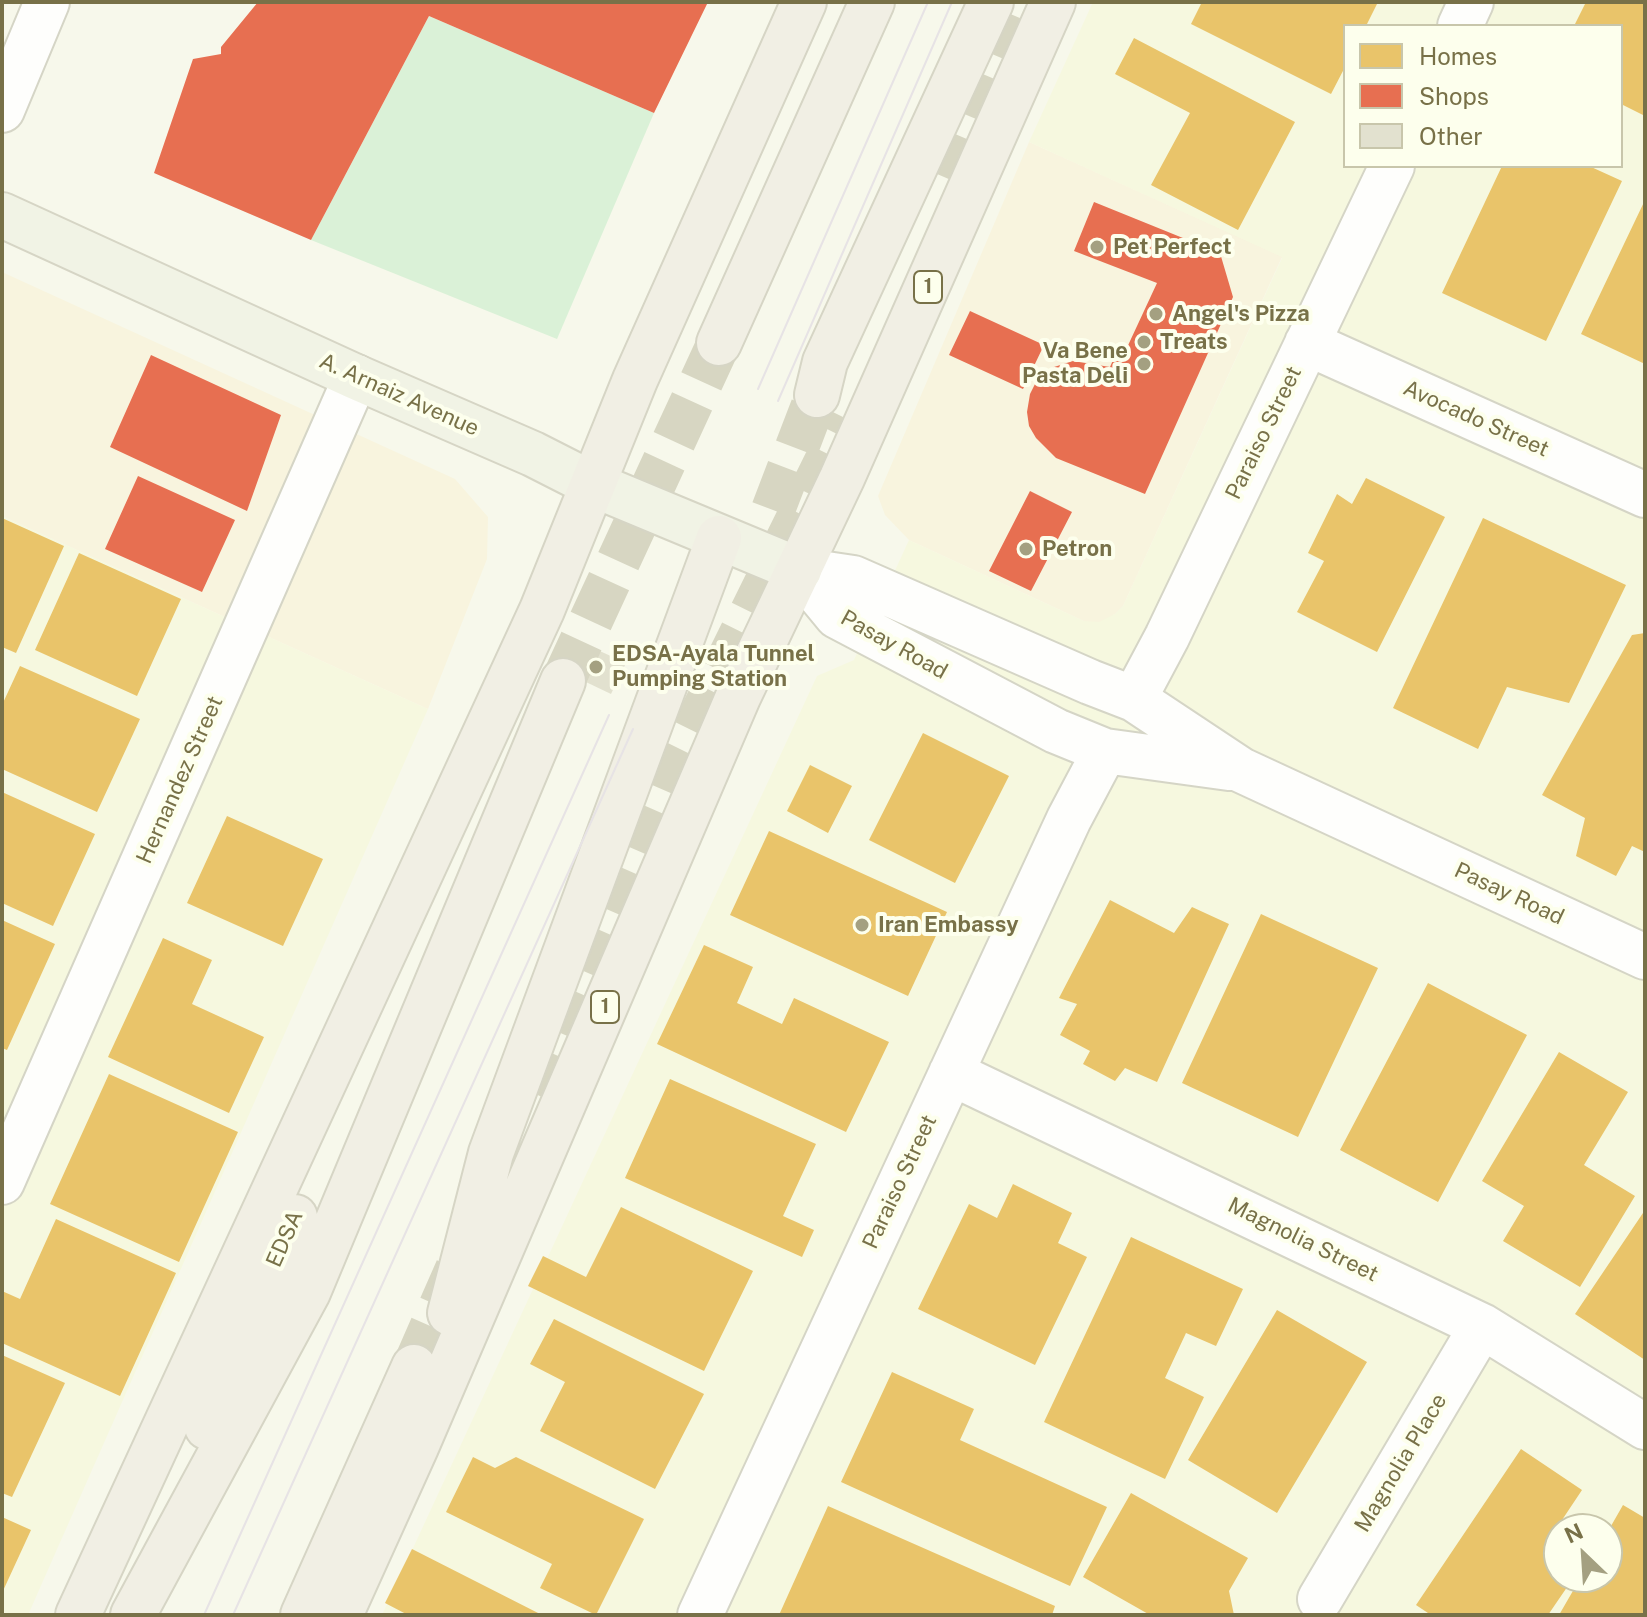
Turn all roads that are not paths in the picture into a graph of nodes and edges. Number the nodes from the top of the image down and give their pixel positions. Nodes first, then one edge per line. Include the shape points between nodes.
1 (47, 2) edge
2 (804, 2) edge
3 (872, 2) edge
4 (991, 2) edge
5 (1053, 2) edge
6 (1471, 2) edge
7 (1461, 24) edge
8 (2, 110) edge
9 (1391, 168) edge
10 (2, 215) edge
11 (719, 343) tunnel mouth
12 (1307, 343) junction
13 (356, 377) junction
14 (817, 395) tunnel mouth
15 (592, 484) junction
16 (1645, 495) edge
17 (719, 538) junction
18 (799, 570) junction
19 (563, 681) tunnel mouth
20 (1134, 699) junction
21 (1105, 751) junction
22 (1241, 770) junction
23 (446, 866) dead end
24 (1645, 957) edge
25 (951, 1073) junction
26 (2, 1182) edge
27 (1482, 1326) junction
28 (414, 1367) tunnel mouth
29 (1645, 1427) edge
30 (416, 1447) junction
31 (1320, 1599) dead end
32 (78, 1615) edge
33 (131, 1615) edge
34 (303, 1615) edge
35 (340, 1615) edge
36 (700, 1615) edge

1 - 8 street
2 - 15 highway
3 - 11 highway
4 - 14 highway via 825,362
5 - 18 highway, 1
6 - 7 street
9 - 12 street, Paraiso Street
10 - 13 main road, A. Arnaiz Avenue
12 - 16 street, Avocado Street
12 - 20 street, Paraiso Street
13 - 15 main road, A. Arnaiz Avenue
13 - 26 street, Hernandez Street
15 - 17 main road, A. Arnaiz Avenue
15 - 32 highway via 542,610
17 - 18 main road, A. Arnaiz Avenue
17 - 30 highway via 491,1153
18 - 20 street, Pasay Road via 853,578
18 - 21 street, Pasay Road via 837,616 1056,731
18 - 30 highway, 1 via 738,697
19 - 33 highway via 308,1292
20 - 22 street, Pasay Road
21 - 22 street, Pasay Road
21 - 25 street, Paraiso Street
22 - 24 street, Pasay Road
23 - 33 highway, EDSA via 270,1274
25 - 27 street, Magnolia Street
25 - 36 street, Paraiso Street
27 - 29 street, Magnolia Street
27 - 31 street, Magnolia Place
28 - 34 highway
30 - 35 highway, 1

